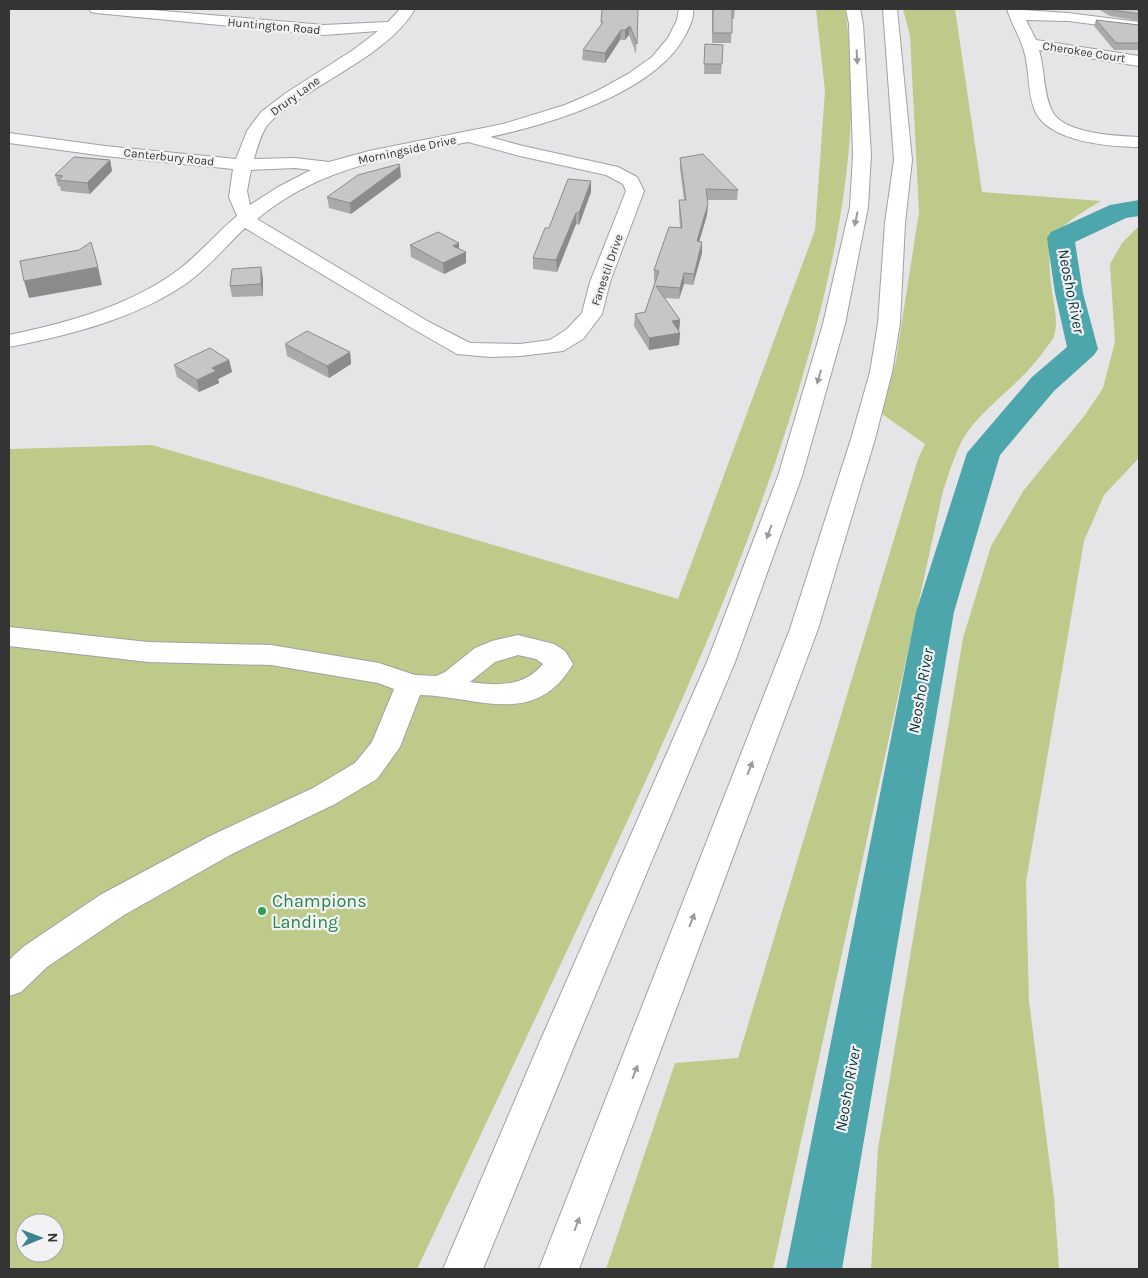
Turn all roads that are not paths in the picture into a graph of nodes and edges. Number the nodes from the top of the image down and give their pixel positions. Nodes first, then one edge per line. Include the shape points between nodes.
1 (96, 9) edge
2 (408, 9) edge
3 (686, 9) edge
4 (853, 9) edge
5 (890, 9) edge
6 (1015, 12) edge
7 (392, 26) junction
8 (1139, 26) edge
9 (324, 30) junction
10 (373, 43) junction
11 (1029, 44) junction
12 (1139, 61) edge
13 (9, 138) edge
14 (471, 138) junction
15 (1139, 142) edge
16 (243, 165) junction
17 (330, 169) junction
18 (247, 217) junction
19 (9, 341) edge
20 (9, 636) edge
21 (9, 981) edge
22 (463, 1269) edge
23 (559, 1269) edge

1 - 9 main road, Huntington Road
2 - 7 main road, Drury Lane
3 - 14 main road, Morningside Drive via 670,50 619,87 571,110
4 -> 22 main road via 862,155 859,207 834,324 790,476 722,662
23 -> 5 main road via 804,629 881,372 889,323 895,223 903,160
6 - 8 main road
6 - 11 main road
7 - 9 main road, Huntington Road
7 - 10 main road, Drury Lane
9 - 10 main road via 354,35
10 - 16 main road, Drury Lane via 261,121
11 - 12 main road, Cherokee Court
11 - 15 main road via 1044,114 1052,122 1073,133 1093,138
13 - 16 main road, Canterbury Road
14 - 17 main road, Morningside Drive via 367,157
14 - 18 main road, Fanestil Drive via 612,171 631,181 635,191 600,282 592,314 575,334 556,346 512,350 465,349 250,223
16 - 17 main road, Canterbury Road via 295,163
16 - 18 main road, Drury Lane via 237,191 240,207
17 - 18 main road, Morningside Drive via 289,188
18 - 19 main road, Morningside Drive via 172,284 109,314
20 - 21 main road via 148,652 271,655 379,673 424,686 366,771 324,796 221,845 112,906 35,957

